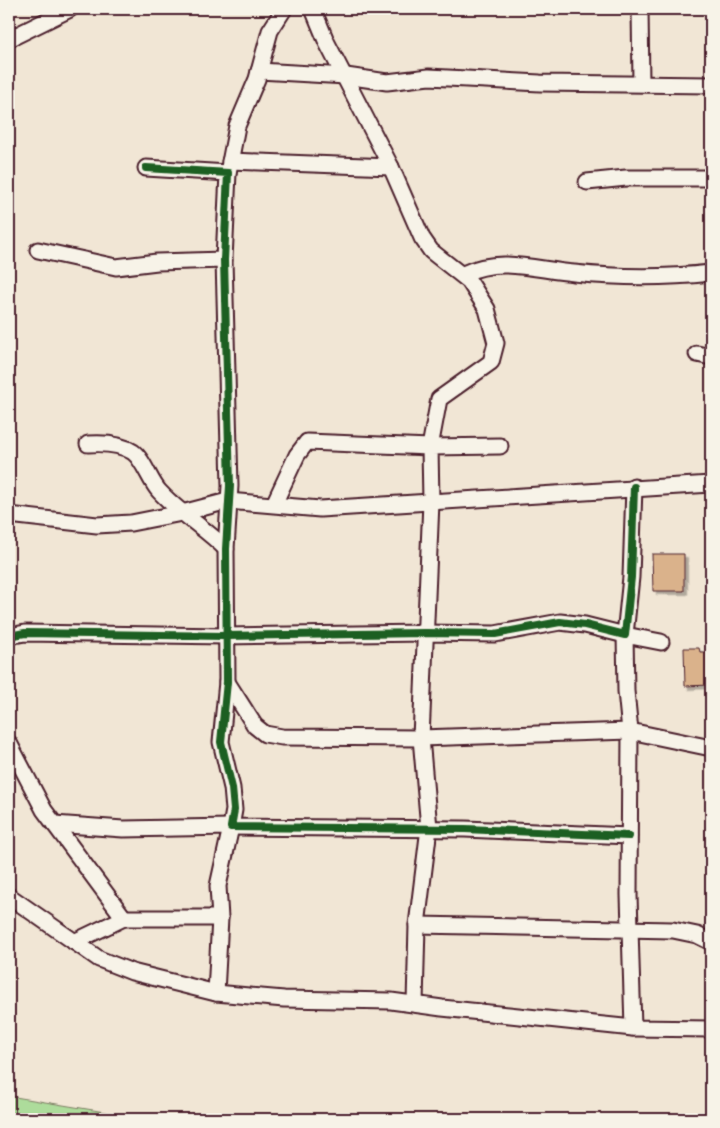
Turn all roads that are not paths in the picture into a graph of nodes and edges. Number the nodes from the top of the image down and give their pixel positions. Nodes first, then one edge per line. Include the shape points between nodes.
1 (70, 9) edge
2 (284, 9) edge
3 (314, 9) edge
4 (640, 9) edge
5 (9, 39) edge
6 (259, 71) junction
7 (346, 76) junction
8 (641, 83) junction
9 (711, 85) edge
10 (229, 167) junction
11 (391, 167) junction
12 (146, 168) dead end
13 (711, 178) edge
14 (587, 182) dead end
15 (38, 250) dead end
16 (224, 260) junction
17 (711, 273) edge
18 (462, 274) junction
19 (88, 444) dead end
20 (500, 446) dead end
21 (430, 447) junction
22 (711, 484) edge
23 (634, 487) junction
24 (228, 501) junction
25 (431, 502) junction
26 (274, 504) junction
27 (182, 513) junction
28 (9, 515) edge
29 (226, 548) junction
30 (425, 633) junction
31 (626, 635) junction
32 (9, 636) edge
33 (226, 636) junction
34 (661, 642) dead end
35 (227, 682) junction
36 (630, 731) junction
37 (421, 738) junction
38 (9, 743) edge
39 (711, 748) edge
40 (54, 824) junction
41 (231, 827) junction
42 (429, 828) junction
43 (630, 836) junction
44 (9, 896) edge
45 (124, 918) junction
46 (220, 918) junction
47 (417, 925) junction
48 (631, 928) junction
49 (74, 942) junction
50 (711, 942) edge
51 (216, 993) junction
52 (415, 1003) junction
53 (633, 1028) junction
54 (711, 1029) edge

1 - 5 street
2 - 6 street via 270,31
3 - 7 street via 327,43
4 - 8 street
6 - 7 street
6 - 10 street via 237,126
7 - 8 street via 387,82 429,77 540,83
7 - 11 street
8 - 9 street
10 - 11 street
10 - 12 street
10 - 16 street
11 - 18 street via 422,238 431,251
13 - 14 street via 626,178
15 - 16 street via 116,268 157,262
16 - 24 street via 230,457
17 - 18 street via 625,277 513,264 487,265
18 - 21 street via 487,309 496,343 495,353 491,362 439,399
19 - 27 street via 109,444 134,453 156,488
20 - 21 street
21 - 25 street
21 - 26 street via 307,442 297,455
22 - 23 street
23 - 25 street
23 - 31 street via 632,577
24 - 26 street
24 - 27 street
24 - 29 street
25 - 26 street via 320,509
25 - 30 street
27 - 28 street via 131,523 97,525
27 - 29 street
29 - 33 street
30 - 31 street via 494,634 560,622
30 - 33 street
30 - 37 street
31 - 34 street
31 - 36 street
32 - 33 street
33 - 35 street
35 - 37 street via 256,726 266,734 282,737
35 - 41 street via 221,742 232,788 234,810
36 - 37 street
36 - 39 street
36 - 43 street
37 - 42 street
38 - 40 street via 30,786
40 - 41 street via 123,829
40 - 45 street
41 - 42 street
41 - 46 street via 218,886
42 - 43 street
42 - 47 street
43 - 48 street
44 - 49 street
45 - 46 street
45 - 49 street
46 - 51 street
47 - 48 street
47 - 52 street
48 - 50 street via 673,930
48 - 53 street
49 - 51 street via 120,968
51 - 52 street via 284,999
52 - 53 street
53 - 54 street

